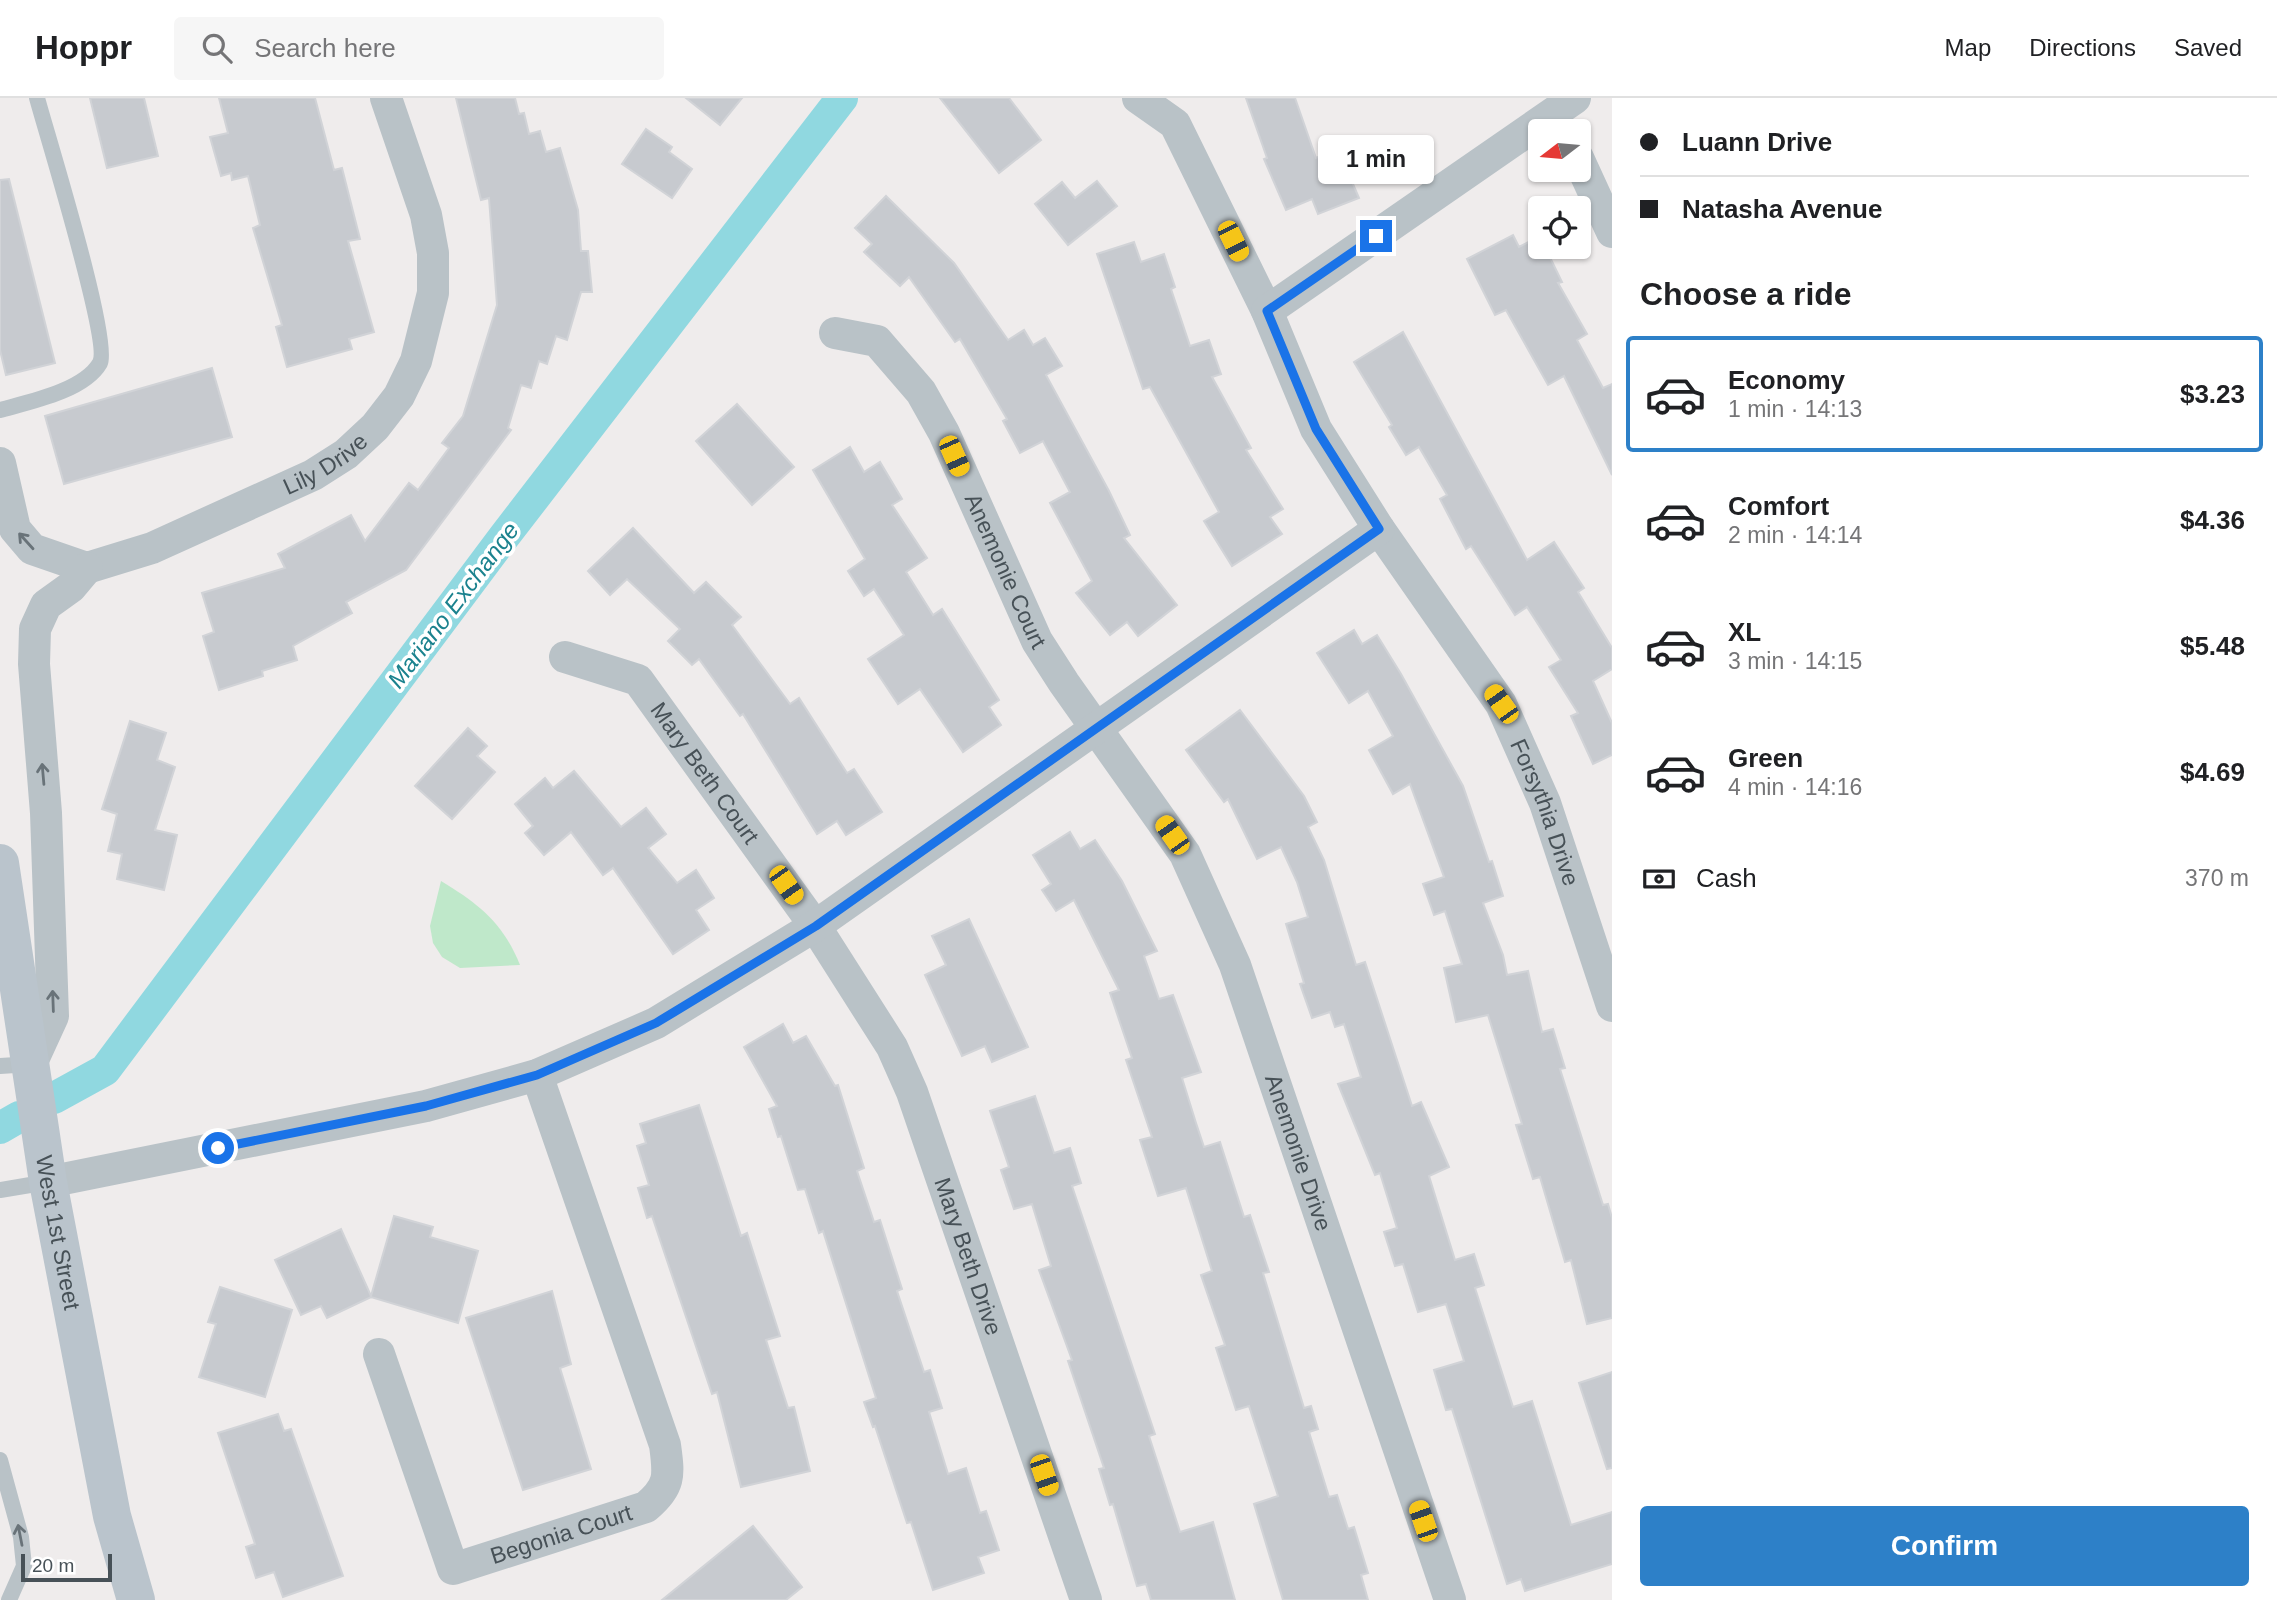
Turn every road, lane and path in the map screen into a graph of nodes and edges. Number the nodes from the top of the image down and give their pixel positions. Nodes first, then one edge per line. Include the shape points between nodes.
1 (37, 98) edge
2 (386, 98) edge
3 (1138, 98) edge
4 (1563, 110) edge
5 (1589, 182) edge
6 (1612, 232) edge
7 (1267, 311) junction
8 (835, 333) dead end
9 (0, 410) edge
10 (0, 463) edge
11 (1379, 529) junction
12 (87, 568) junction
13 (565, 657) dead end
14 (1096, 729) junction
15 (0, 863) edge
16 (816, 926) junction
17 (1612, 1006) edge
18 (15, 1065) edge
19 (537, 1075) junction
20 (48, 1182) junction
21 (0, 1190) edge
22 (379, 1353) dead end
23 (0, 1460) edge
24 (9, 1600) edge
25 (136, 1600) edge
26 (1086, 1600) edge
27 (1450, 1600) edge

1 - 9 lane via 102,351 100,363 58,394
2 - 12 street, Lily Drive via 426,215 433,253 433,293 426,331 398,396 375,427 346,454 313,475 152,548
3 - 7 street, Forsythia Drive via 1175,124
4 - 7 street
5 - 6 street
7 - 11 street, Forsythia Drive via 1316,429
8 - 14 street, Anemonie Court via 877,341 921,392 944,433 1037,641
12 -> 10 street via 32,549 15,529
11 - 14 street
11 - 17 street, Forsythia Drive via 1501,704 1525,753
18 -> 12 street via 53,1016 35,629 46,605
13 - 16 street, Mary Beth Court via 638,680
14 - 16 street
14 - 27 street, Anemonie Drive via 1185,854 1219,926
15 - 18 main road, West 1st Street
16 - 19 street via 656,1023
16 - 26 street, Mary Beth Drive via 892,1047 912,1092
18 - 20 main road, West 1st Street
19 - 20 street via 426,1106
19 - 22 street, Begonia Court via 665,1445 668,1472 663,1493 646,1507 453,1569
20 - 21 lane
20 - 25 main road, West 1st Street via 112,1516
24 -> 23 lane via 24,1566

